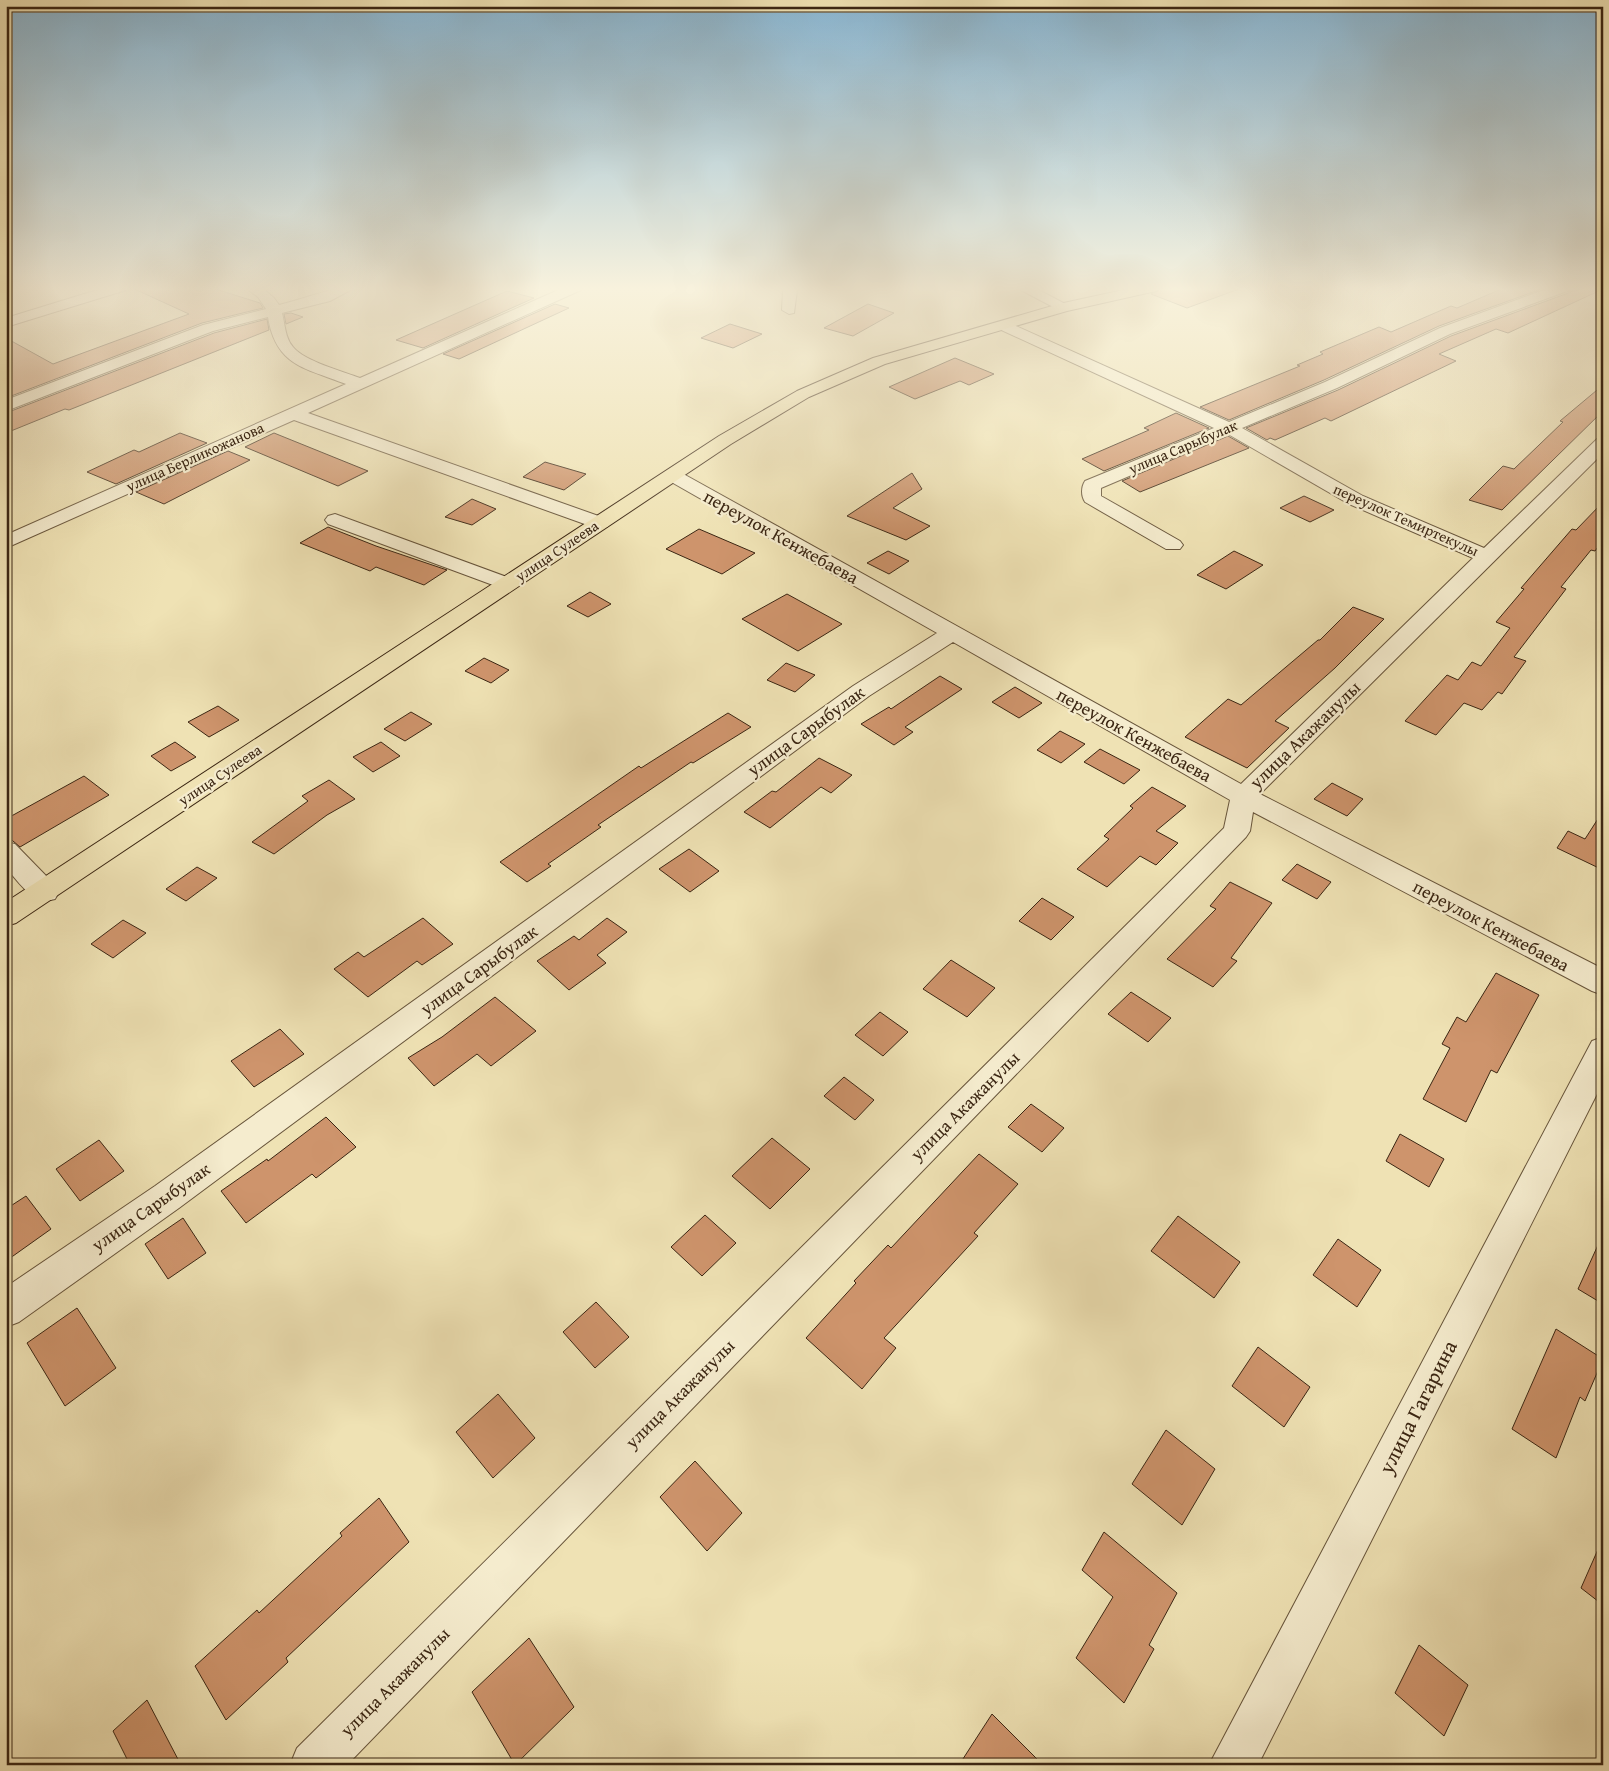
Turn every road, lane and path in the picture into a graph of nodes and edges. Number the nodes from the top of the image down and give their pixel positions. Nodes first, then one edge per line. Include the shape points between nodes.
1 (100, 370) edge
2 (326, 370) edge
3 (389, 370) edge
4 (859, 370) edge
5 (1101, 370) edge
6 (1363, 370) edge
7 (359, 383) junction
8 (6, 406) edge
9 (291, 414) junction
10 (1228, 427) junction
11 (1603, 443) edge
12 (672, 475) junction
13 (336, 520) dead end
14 (600, 523) junction
15 (6, 542) edge
16 (1173, 545) dead end
17 (1487, 556) junction
18 (508, 584) junction
19 (953, 633) junction
20 (1243, 796) junction
21 (6, 850) edge
22 (45, 892) junction
23 (6, 916) edge
24 (1603, 984) edge
25 (1603, 1050) edge
26 (6, 1309) edge
27 (314, 1765) edge
28 (1233, 1765) edge

1 - 8 street
2 - 7 street
3 - 7 street, улица Берликожанова
4 - 12 main road, улица Сулеева via 803,394
5 - 10 street, переулок Темиртекулы
6 - 10 street, улица Сарыбулак
7 - 9 street, улица Берликожанова
9 - 14 street
9 - 15 street, улица Берликожанова
10 - 16 street, улица Сарыбулак via 1092,486 1092,498
10 - 17 street, переулок Темиртекулы via 1356,500
11 - 17 street, улица Акажанулы
12 - 14 main road, улица Сулеева
12 - 19 street, переулок Кенжебаева
13 - 18 street
14 - 18 main road, улица Сулеева
17 - 20 street, улица Акажанулы
18 - 22 main road, улица Сулеева
19 - 20 street, переулок Кенжебаева
19 - 26 street, улица Сарыбулак via 861,691 175,1191
20 - 24 street, переулок Кенжебаева
20 - 27 street, улица Акажанулы via 1237,831
21 - 22 street
22 - 23 main road, улица Сулеева
25 - 28 street, улица Гагарина

